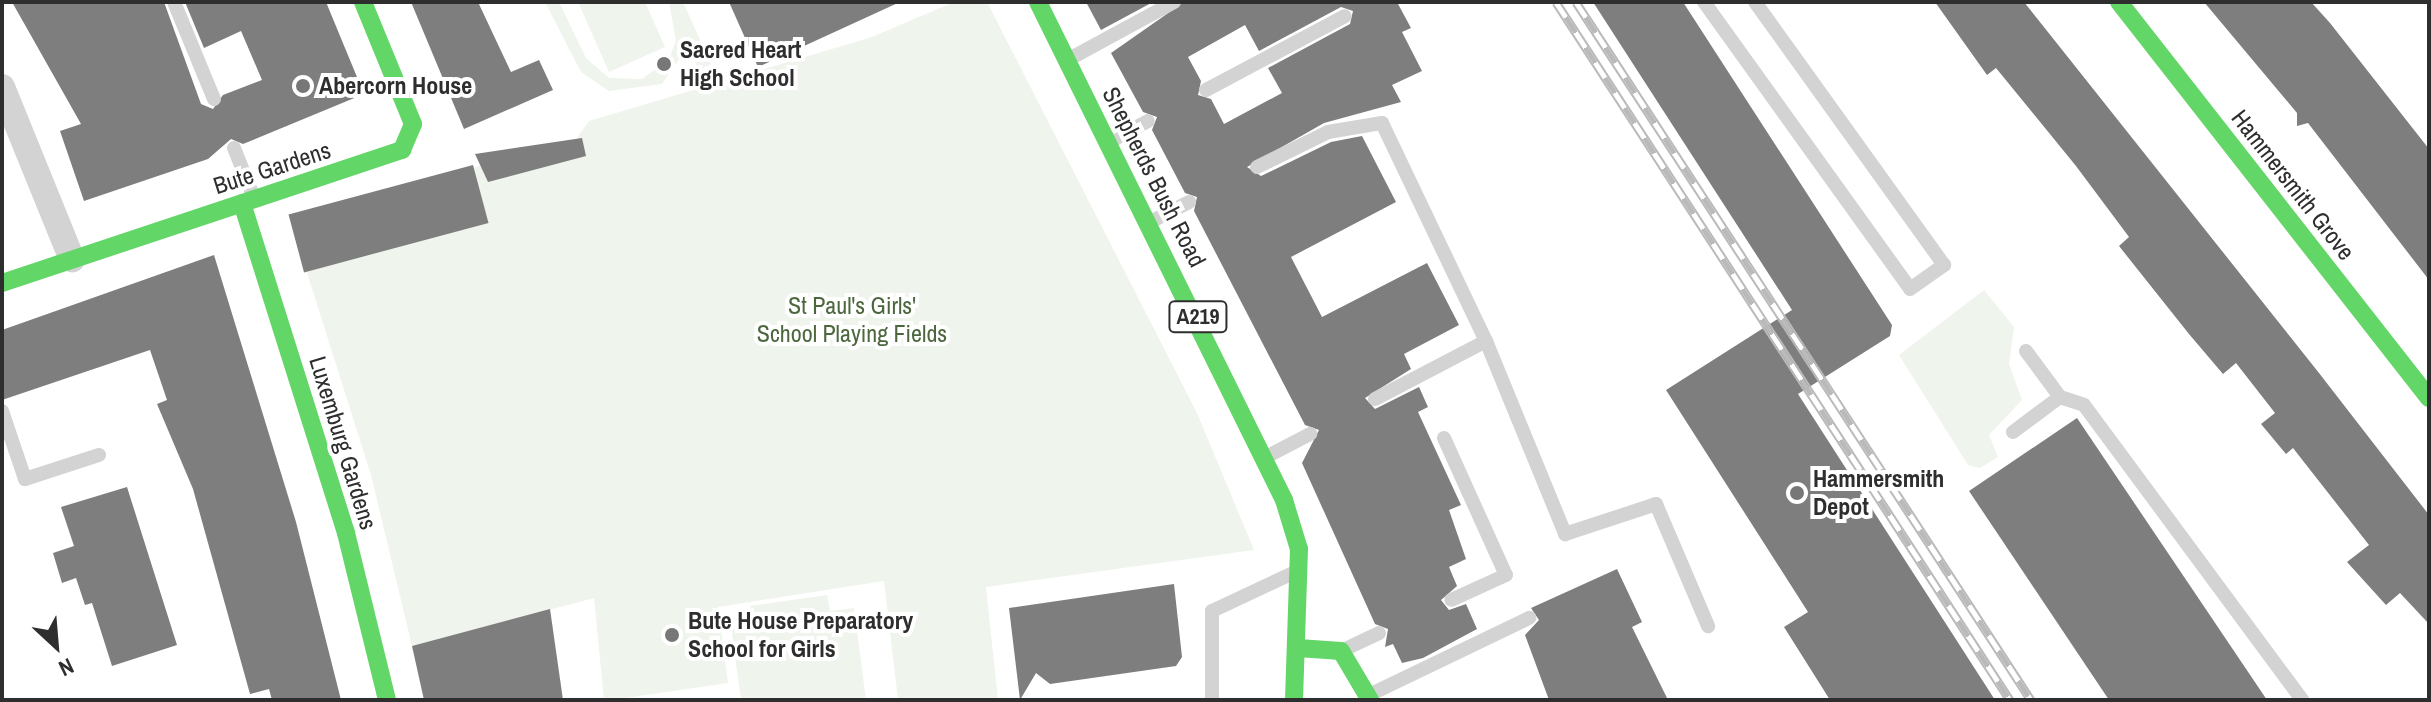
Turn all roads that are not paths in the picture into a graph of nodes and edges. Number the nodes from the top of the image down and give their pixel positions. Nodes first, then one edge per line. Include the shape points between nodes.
1 (174, 2) edge
2 (363, 2) edge
3 (1038, 2) edge
4 (1174, 2) edge
5 (1704, 2) edge
6 (1755, 2) edge
7 (2119, 2) edge
8 (1345, 16) dead end
9 (1067, 60) junction
10 (2, 87) edge
11 (1206, 90) dead end
12 (214, 99) dead end
13 (1148, 121) dead end
14 (1109, 142) junction
15 (234, 148) dead end
16 (1257, 167) dead end
17 (248, 200) junction
18 (1189, 202) dead end
19 (1150, 222) junction
20 (72, 259) junction
21 (2, 283) edge
22 (1486, 341) junction
23 (2026, 351) dead end
24 (2060, 397) junction
25 (2429, 398) edge
26 (1375, 399) dead end
27 (2, 411) edge
28 (2013, 432) dead end
29 (1310, 434) dead end
30 (1444, 438) dead end
31 (99, 455) dead end
32 (1266, 457) junction
33 (1300, 571) junction
34 (1451, 600) dead end
35 (1529, 618) dead end
36 (1708, 626) dead end
37 (1379, 633) dead end
38 (1298, 648) junction
39 (1341, 651) junction
40 (1369, 698) edge
41 (387, 700) edge
42 (1212, 700) edge
43 (1294, 700) edge
44 (2302, 700) edge

1 - 12 lane
2 - 17 street, Bute Gardens via 413,124 411,143
3 - 9 street, Shepherds Bush Road / A219
4 - 9 lane
5 - 6 lane via 1910,289 1944,265
7 - 25 street, Hammersmith Grove
8 - 11 lane
9 - 14 street, Shepherds Bush Road / A219
10 - 20 street
13 - 14 lane
14 - 19 street, Shepherds Bush Road / A219
15 - 17 lane
16 - 22 lane via 1328,132 1382,123
17 - 20 street, Bute Gardens
17 - 41 street, Luxemburg Gardens via 342,520
18 - 19 lane
19 - 32 street, Shepherds Bush Road / A219
20 - 21 street, Bute Gardens
22 - 26 lane
22 - 36 lane via 1565,534 1656,504
23 - 24 lane
24 - 28 lane
24 - 44 lane via 2091,414
27 - 31 lane via 25,479
29 - 32 lane
30 - 34 lane via 1506,575
32 - 33 street, Shepherds Bush Road / A219 via 1293,525
33 - 38 street, Shepherds Bush Road / A219
33 - 42 lane via 1212,611
35 - 40 lane
37 - 39 lane
38 - 39 street
38 - 43 street, Shepherds Bush Road / A219
39 - 40 street

